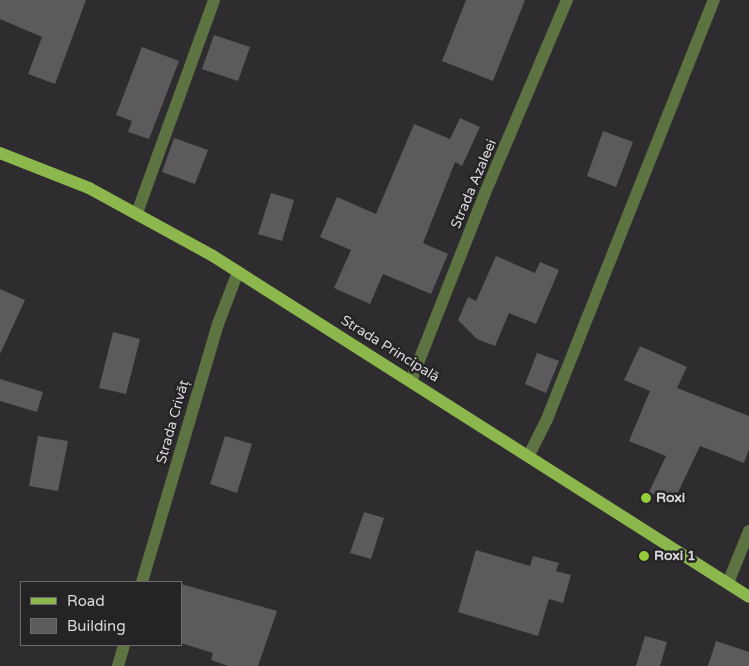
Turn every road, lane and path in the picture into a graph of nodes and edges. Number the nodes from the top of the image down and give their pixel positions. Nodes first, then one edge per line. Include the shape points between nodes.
1 (214, 0) edge
2 (567, 0) edge
3 (714, 0) edge
4 (0, 153) edge
5 (137, 213) junction
6 (238, 272) junction
7 (411, 381) junction
8 (529, 455) junction
9 (749, 531) edge
10 (142, 581) edge
11 (728, 584) junction
12 (749, 598) edge
13 (124, 646) edge
14 (118, 666) edge

1 - 5 street
2 - 7 street, Strada Azaleei via 485,193
3 - 8 street via 547,419
4 - 5 main road, Strada Principală via 89,188
5 - 6 main road, Strada Principală
6 - 7 main road, Strada Principală
6 - 10 street, Strada Crivăț via 218,324
7 - 8 main road, Strada Principală
8 - 11 main road, Strada Principală
9 - 11 street
11 - 12 main road, Strada Principală
13 - 14 street

